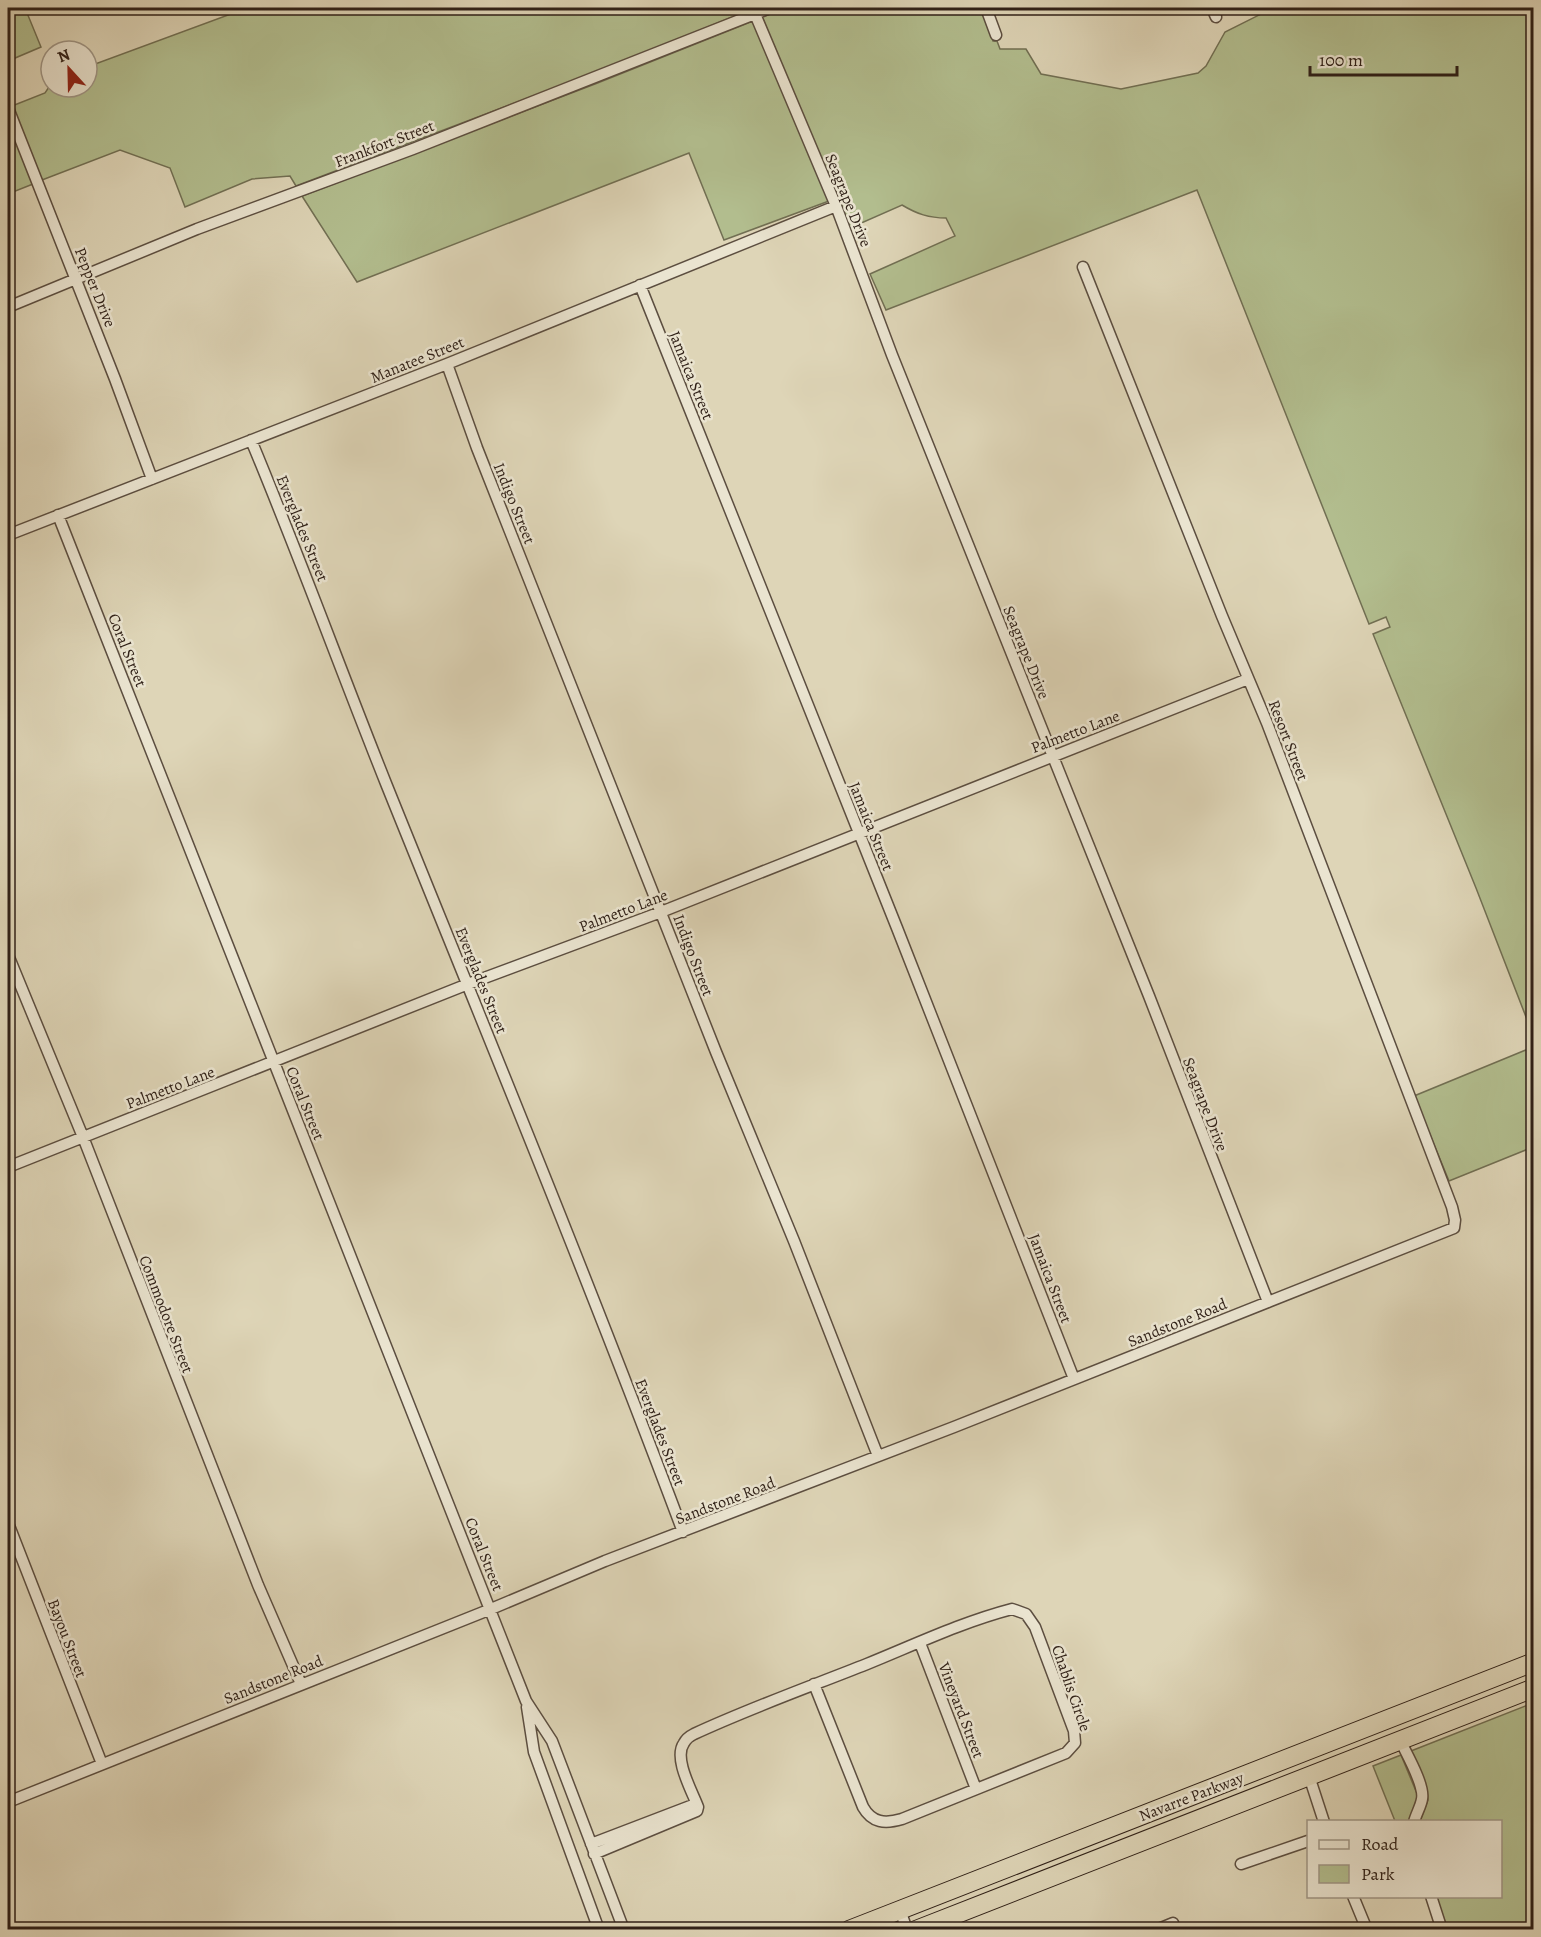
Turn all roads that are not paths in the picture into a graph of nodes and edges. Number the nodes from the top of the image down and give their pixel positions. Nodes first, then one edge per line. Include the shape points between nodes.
1 (770, 8) edge
2 (986, 8) edge
3 (755, 14) junction
4 (996, 35) dead end
5 (8, 108) edge
6 (836, 206) junction
7 (1083, 267) dead end
8 (76, 279) junction
9 (640, 285) junction
10 (8, 307) edge
11 (447, 364) junction
12 (251, 440) junction
13 (152, 479) junction
14 (58, 515) junction
15 (8, 535) edge
16 (1248, 679) junction
17 (1053, 755) junction
18 (859, 832) junction
19 (661, 912) junction
20 (8, 955) edge
21 (468, 984) junction
22 (273, 1062) junction
23 (83, 1137) junction
24 (8, 1167) edge
25 (1454, 1228) joint
26 (1268, 1302) junction
27 (1074, 1379) junction
28 (878, 1456) junction
29 (8, 1523) edge
30 (683, 1532) junction
31 (491, 1609) junction
32 (920, 1642) junction
33 (1533, 1662) edge
34 (301, 1684) junction
35 (814, 1684) junction
36 (1533, 1688) edge
37 (526, 1701) junction
38 (1400, 1740) junction
39 (102, 1764) junction
40 (1309, 1776) junction
41 (976, 1789) junction
42 (8, 1802) edge
43 (1324, 1820) edge
44 (1414, 1820) edge
45 (1307, 1840) edge
46 (593, 1849) junction
47 (1241, 1864) dead end
48 (1354, 1898) edge
49 (1432, 1898) edge
50 (900, 1910) junction
51 (1173, 1923) dead end
52 (599, 1929) edge
53 (624, 1929) edge
54 (849, 1929) edge
55 (907, 1929) edge
56 (916, 1929) edge
57 (1156, 1929) edge
58 (1367, 1929) edge
59 (1442, 1929) edge

1 - 3 street, Frankfort Street
2 - 4 street
3 - 6 street, Seagrape Drive
3 - 8 street, Frankfort Street
5 - 8 street, Pepper Drive
6 - 9 street, Manatee Street
6 - 17 street, Seagrape Drive
7 - 16 street, Resort Street
8 - 10 street, Frankfort Street
8 - 13 street, Pepper Drive
9 - 11 street, Manatee Street
9 - 18 street, Jamaica Street
11 - 12 street, Manatee Street
11 - 19 street, Indigo Street
12 - 13 street, Manatee Street
12 - 21 street, Everglades Street
13 - 14 street, Manatee Street
14 - 15 street, Manatee Street
14 - 22 street, Coral Street
16 - 17 street, Palmetto Lane
16 - 25 street, Resort Street via 1452,1207
17 - 18 street, Palmetto Lane
17 - 26 street, Seagrape Drive
18 - 19 street, Palmetto Lane
18 - 27 street, Jamaica Street
19 - 21 street, Palmetto Lane
19 - 28 street, Indigo Street
20 - 23 street, Commodore Street
21 - 22 street, Palmetto Lane
21 - 30 street, Everglades Street
22 - 23 street, Palmetto Lane
22 - 31 street, Coral Street
23 - 24 street, Palmetto Lane
23 - 34 street, Commodore Street via 258,1585
25 - 26 street, Sandstone Road
26 - 27 street, Sandstone Road
27 - 28 street, Sandstone Road
28 - 30 street, Sandstone Road
29 - 39 street, Bayou Street
30 - 31 street, Sandstone Road
31 - 34 street, Sandstone Road
31 - 37 street, Coral Street
32 - 35 street, Chablis Circle
32 - 41 street, Vineyard Street
32 - 41 street, Chablis Circle via 1011,1609 1026,1614 1035,1628 1075,1743 1066,1753
33 - 50 highway, Navarre Parkway
34 - 39 street, Sandstone Road
35 - 41 street, Chablis Circle via 870,1817 891,1822
35 - 46 street, Chablis Circle via 686,1740 679,1752 698,1807 693,1805
36 - 38 highway, Navarre Parkway
37 - 46 street, Coral Street via 552,1741
37 - 52 street, Coral Street via 534,1752
38 - 40 highway, Navarre Parkway
38 - 44 street via 1423,1797
39 - 42 street, Sandstone Road
40 - 43 street
40 - 56 highway, Navarre Parkway
45 - 47 street
46 - 53 street, Coral Street
48 - 58 street
49 - 59 street
50 - 54 highway, Navarre Parkway
50 - 55 street
51 - 57 street

